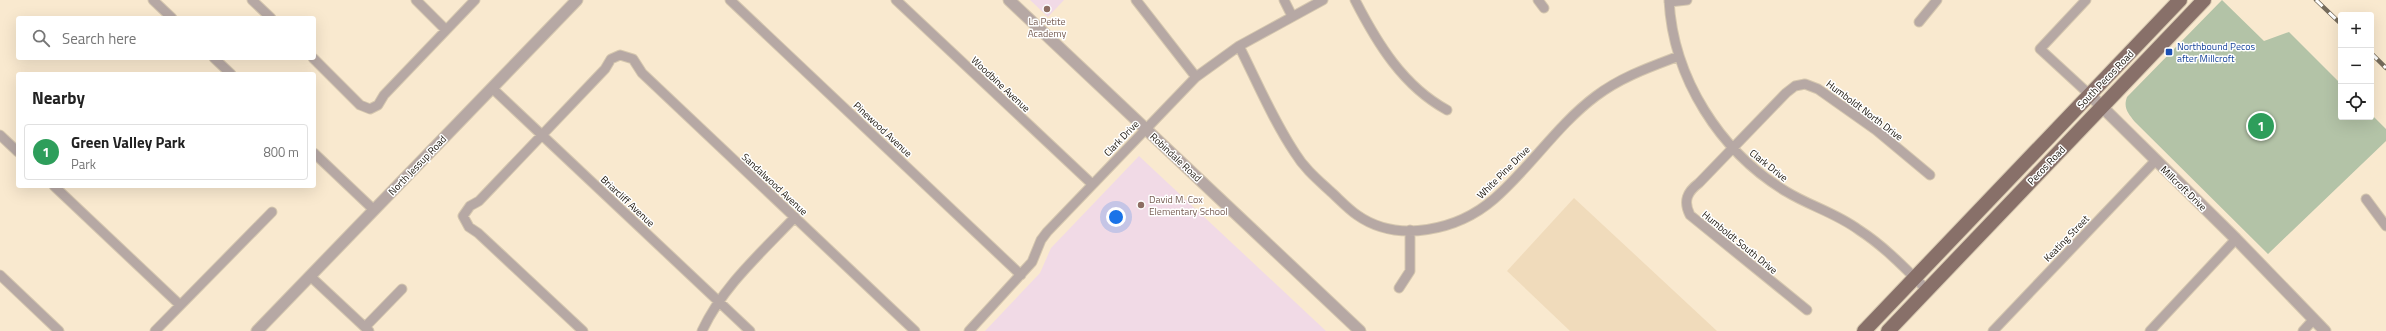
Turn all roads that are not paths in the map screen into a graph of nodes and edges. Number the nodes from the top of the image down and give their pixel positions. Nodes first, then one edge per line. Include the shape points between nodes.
1 (153, 0) edge
2 (252, 0) edge
3 (416, 0) edge
4 (475, 0) edge
5 (576, 0) edge
6 (730, 0) edge
7 (896, 0) edge
8 (1009, 0) edge
9 (1136, 0) edge
10 (1284, 0) edge
11 (1323, 0) edge
12 (1355, 0) edge
13 (1538, 0) edge
14 (1687, 0) edge
15 (1936, 0) edge
16 (2086, 0) edge
17 (2180, 0) edge
18 (2204, 0) edge
19 (1669, 1) edge
20 (1544, 8) dead end
21 (170, 16) edge
22 (269, 16) edge
23 (1292, 16) junction
24 (1919, 22) dead end
25 (446, 30) junction
26 (1239, 46) junction
27 (1679, 56) junction
28 (216, 60) edge
29 (315, 60) edge
30 (228, 72) edge
31 (1196, 77) junction
32 (492, 88) junction
33 (2090, 95) junction
34 (2102, 107) junction
35 (1447, 110) dead end
36 (1146, 128) junction
37 (0, 135) edge
38 (542, 135) junction
39 (1733, 149) junction
40 (16, 150) edge
41 (316, 155) edge
42 (2030, 158) joint
43 (2156, 160) junction
44 (1930, 176) dead end
45 (1092, 184) junction
46 (56, 188) edge
47 (2366, 199) dead end
48 (374, 210) junction
49 (272, 212) dead end
50 (795, 217) junction
51 (2386, 226) edge
52 (1410, 230) junction
53 (2236, 239) junction
54 (0, 275) edge
55 (1021, 275) junction
56 (310, 276) junction
57 (1915, 278) junction
58 (1399, 288) dead end
59 (402, 289) dead end
60 (1927, 290) junction
61 (718, 301) junction
62 (180, 305) junction
63 (1807, 310) dead end
64 (2314, 320) junction
65 (367, 329) edge
66 (60, 331) edge
67 (155, 331) edge
68 (257, 331) edge
69 (583, 331) edge
70 (702, 331) edge
71 (750, 331) edge
72 (915, 331) edge
73 (969, 331) edge
74 (1360, 331) edge
75 (1864, 331) edge
76 (1888, 331) edge
77 (1993, 331) edge
78 (2150, 331) edge
79 (2303, 331) edge
80 (2325, 331) edge

1 - 21 street
2 - 22 street
3 - 25 street
4 - 25 street
5 - 32 street, North Jessup Road
6 - 55 street, Pinewood Avenue
7 - 45 street, Woodbine Avenue
8 - 36 street, Robindale Road
9 - 31 street
10 - 23 street
11 - 23 street, Clark Drive
12 - 35 street via 1373,35 1392,63 1429,100
13 - 20 street
14 - 19 street
15 - 24 street
16 - 33 street, Millcroft Drive via 2040,48
17 - 33 main road, South Pecos Road
18 - 34 main road, Pecos Road
19 - 27 street, Clark Drive
23 - 26 street, Clark Drive
25 - 29 street via 384,95 378,105 370,110 360,105
26 - 31 street, Clark Drive
26 - 52 street, White Pine Drive via 1295,154 1310,173 1357,215 1384,228
27 - 39 street, Clark Drive via 1704,110
27 - 52 street, White Pine Drive via 1627,76 1595,97 1478,212 1436,229
28 - 30 street
31 - 36 street, Clark Drive
32 - 38 street, Briarcliff Avenue
32 - 48 street, North Jessup Road
33 - 34 street, Millcroft Drive
33 - 42 main road, South Pecos Road
34 - 43 street, Millcroft Drive
34 - 60 main road, Pecos Road
36 - 45 street, Clark Drive
36 - 74 street, Robindale Road
37 - 40 street
38 - 50 street, Sandalwood Avenue via 605,69 611,59 620,55 633,59 642,73
38 - 61 street, Briarcliff Avenue
38 - 69 street via 463,216 469,227
39 - 44 street, Humboldt North Drive via 1786,93 1795,86 1805,84 1818,89 1876,130
39 - 57 street, Clark Drive via 1750,166 1787,192 1827,210 1859,230
39 - 63 street, Humboldt South Drive via 1688,191 1685,205 1690,215
41 - 48 street
42 - 57 main road, Pecos Road
43 - 53 street, Millcroft Drive
43 - 77 street, Keating Street
45 - 55 street, Clark Drive via 1047,232 1032,262
46 - 62 street
47 - 51 street
48 - 56 street, North Jessup Road
49 - 62 street
50 - 61 street
50 - 72 street, Sandalwood Avenue
52 - 58 street via 1410,271
53 - 64 street, Millcroft Drive
53 - 78 street
54 - 66 street
55 - 73 street, Clark Drive
56 - 65 street
56 - 68 street, North Jessup Road
57 - 60 street, Clark Drive
57 - 75 main road, Pecos Road
59 - 65 street
60 - 76 main road, Pecos Road
61 - 70 street
61 - 71 street, Briarcliff Avenue
62 - 67 street
64 - 79 street
64 - 80 street, Millcroft Drive

